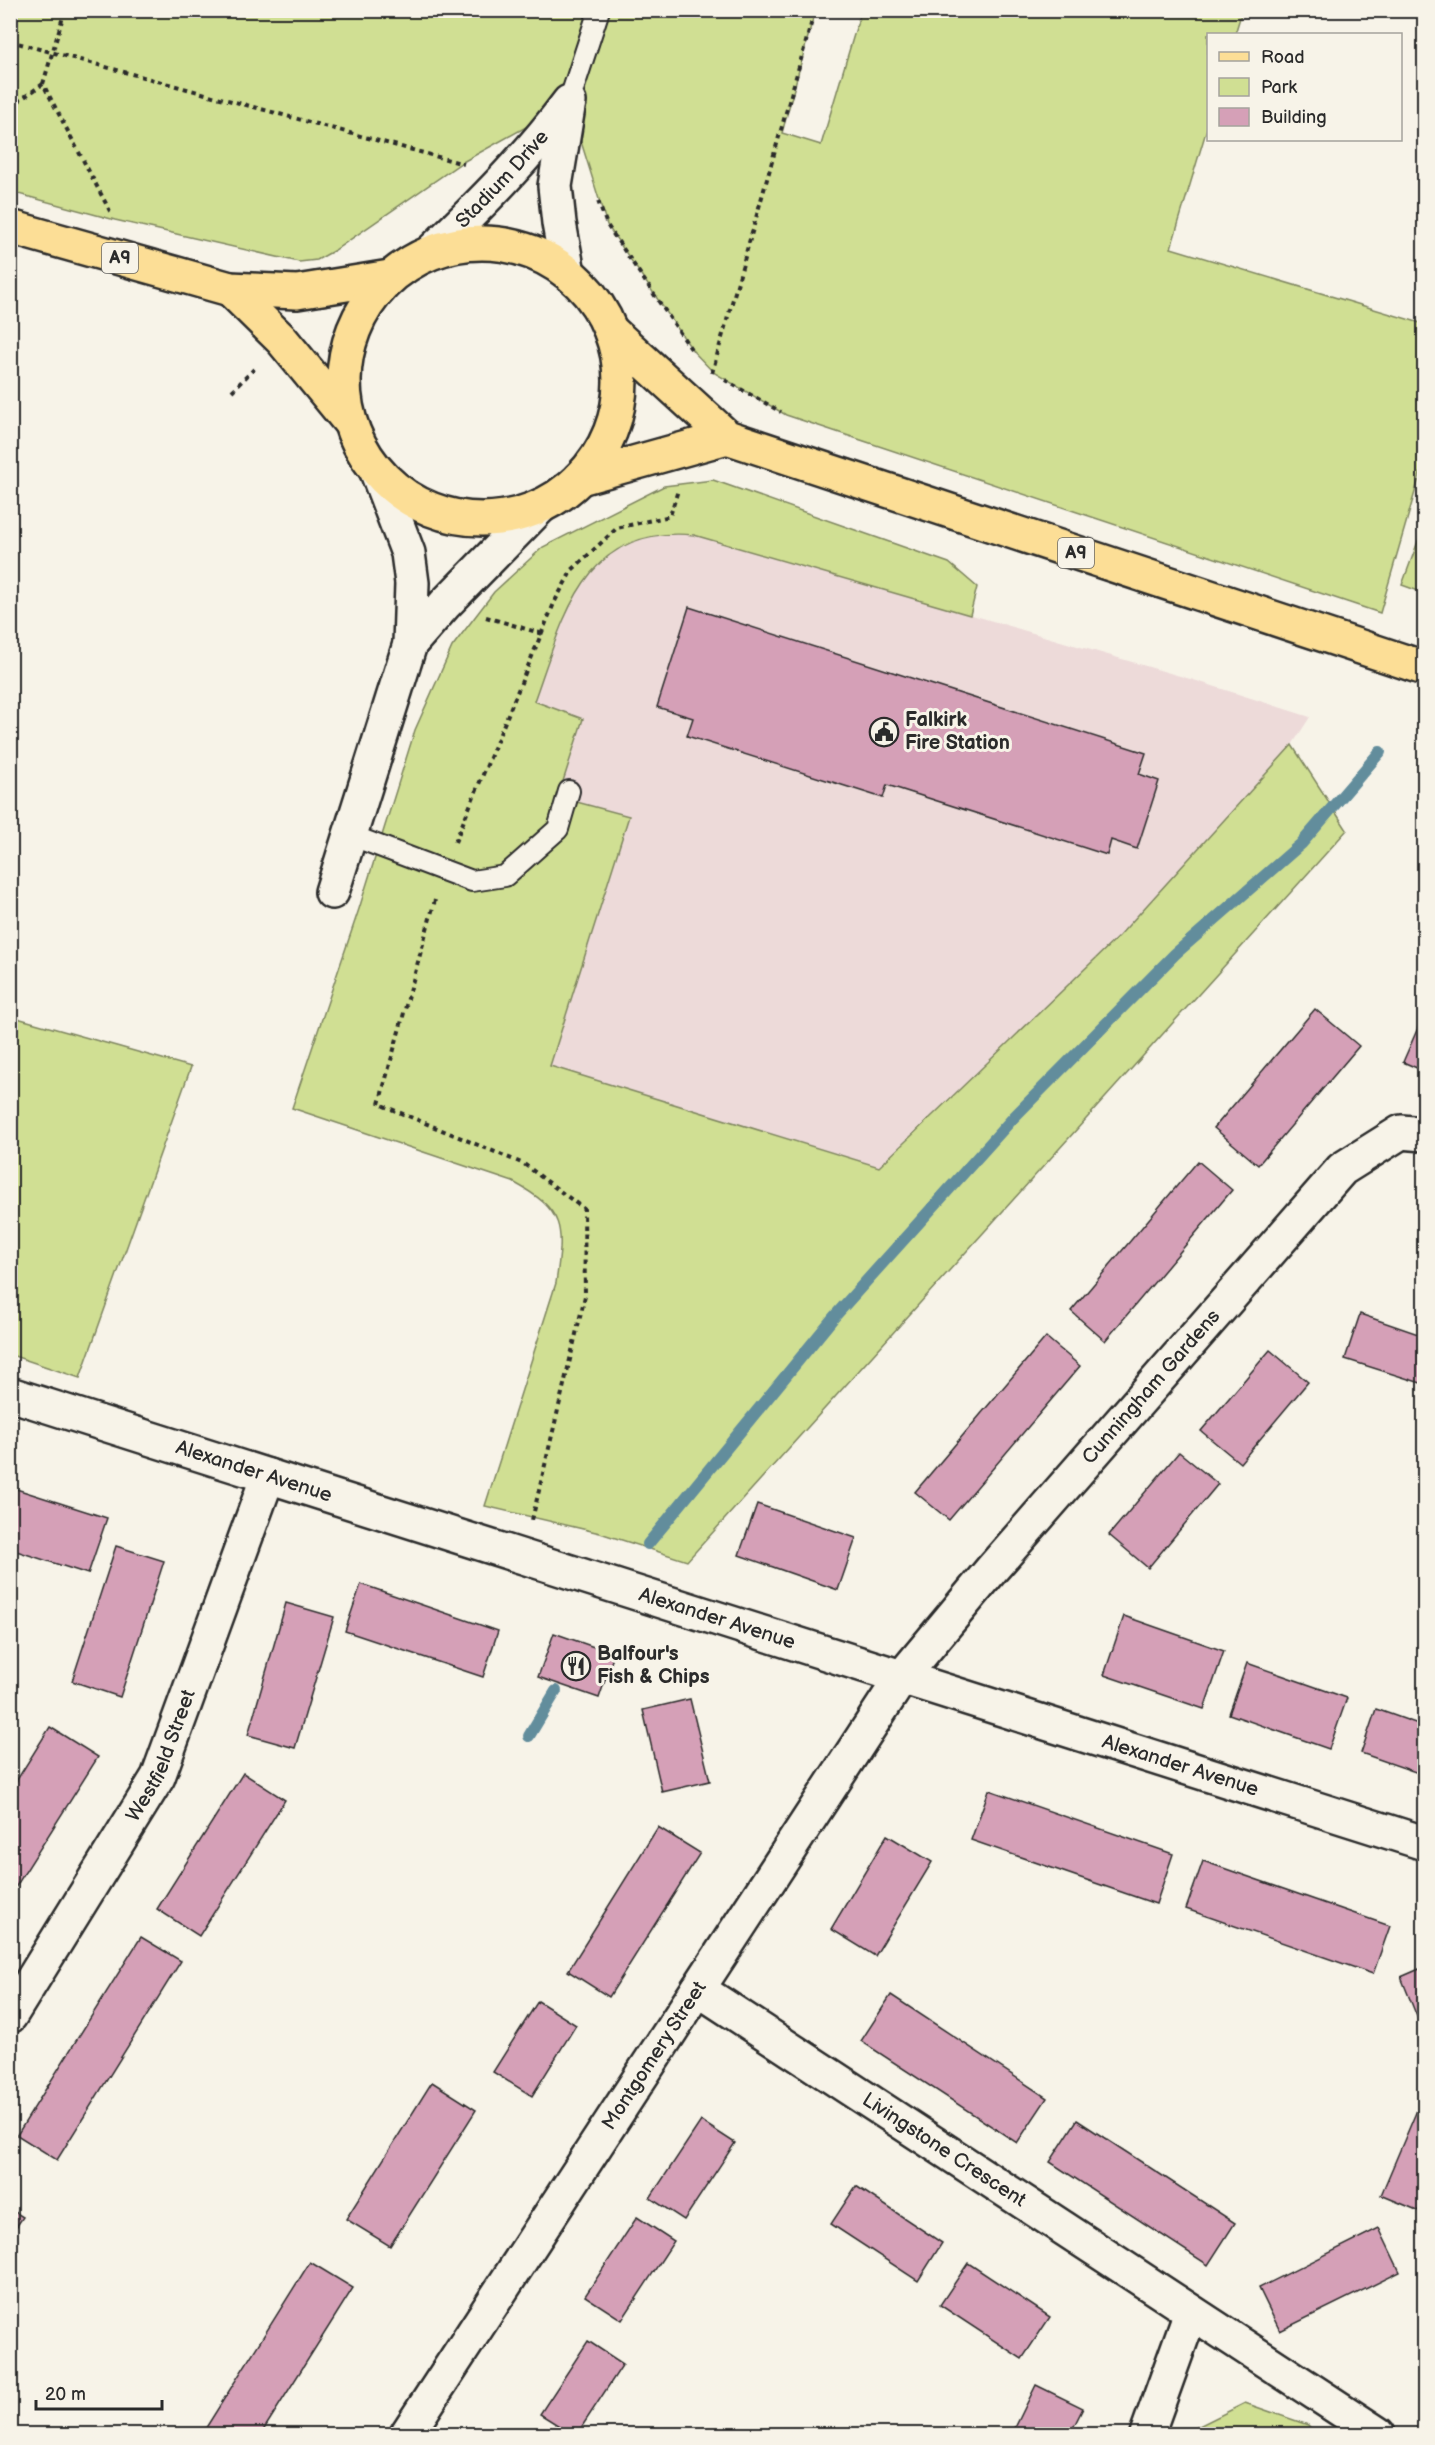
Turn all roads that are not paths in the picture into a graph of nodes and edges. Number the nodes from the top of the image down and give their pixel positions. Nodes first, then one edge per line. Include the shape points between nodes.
1 (599, 10) edge
2 (569, 102) junction
3 (10, 226) edge
4 (431, 252) junction
5 (568, 273) junction
6 (390, 277) junction
7 (231, 289) junction
8 (611, 331) junction
9 (348, 420) junction
10 (727, 437) junction
11 (377, 472) junction
12 (580, 478) junction
13 (541, 506) junction
14 (410, 644) junction
15 (1425, 668) edge
16 (569, 790) dead end
17 (350, 835) junction
18 (332, 892) dead end
19 (1425, 1134) edge
20 (10, 1394) edge
21 (268, 1476) junction
22 (902, 1677) junction
23 (1425, 1843) edge
24 (698, 1989) junction
25 (10, 2016) edge
26 (1191, 2312) junction
27 (407, 2434) edge
28 (1146, 2434) edge
29 (1378, 2434) edge

1 - 2 lane, Stadium Drive
2 - 4 street, Stadium Drive via 545,135
2 - 5 street, Stadium Drive via 555,186
3 - 7 main road, A9
4 - 5 main road via 466,243 502,244 537,254
4 - 6 main road
5 - 8 main road via 594,299
6 - 7 main road, A9 via 297,292
6 - 9 main road via 364,307 348,342 343,381
7 - 9 main road, A9 via 282,340
8 - 10 main road, A9
8 - 12 main road via 620,370 617,409 604,447
9 - 11 main road
10 - 12 main road
10 - 15 main road, A9
11 - 13 main road via 411,500 453,516 497,519
11 - 14 street via 408,553 412,583
12 - 13 main road
13 - 14 street
14 - 17 street
16 - 17 lane via 558,829 505,876 472,881
17 - 18 street
19 - 22 street, Cunningham Gardens via 1401,1132 1342,1169
20 - 21 street, Alexander Avenue
21 - 22 street, Alexander Avenue
21 - 25 street, Westfield Street via 158,1777
22 - 23 street, Alexander Avenue
22 - 24 street, Montgomery Street
24 - 26 street, Livingstone Crescent
24 - 27 street, Montgomery Street
26 - 28 street
26 - 29 street, Livingstone Crescent

